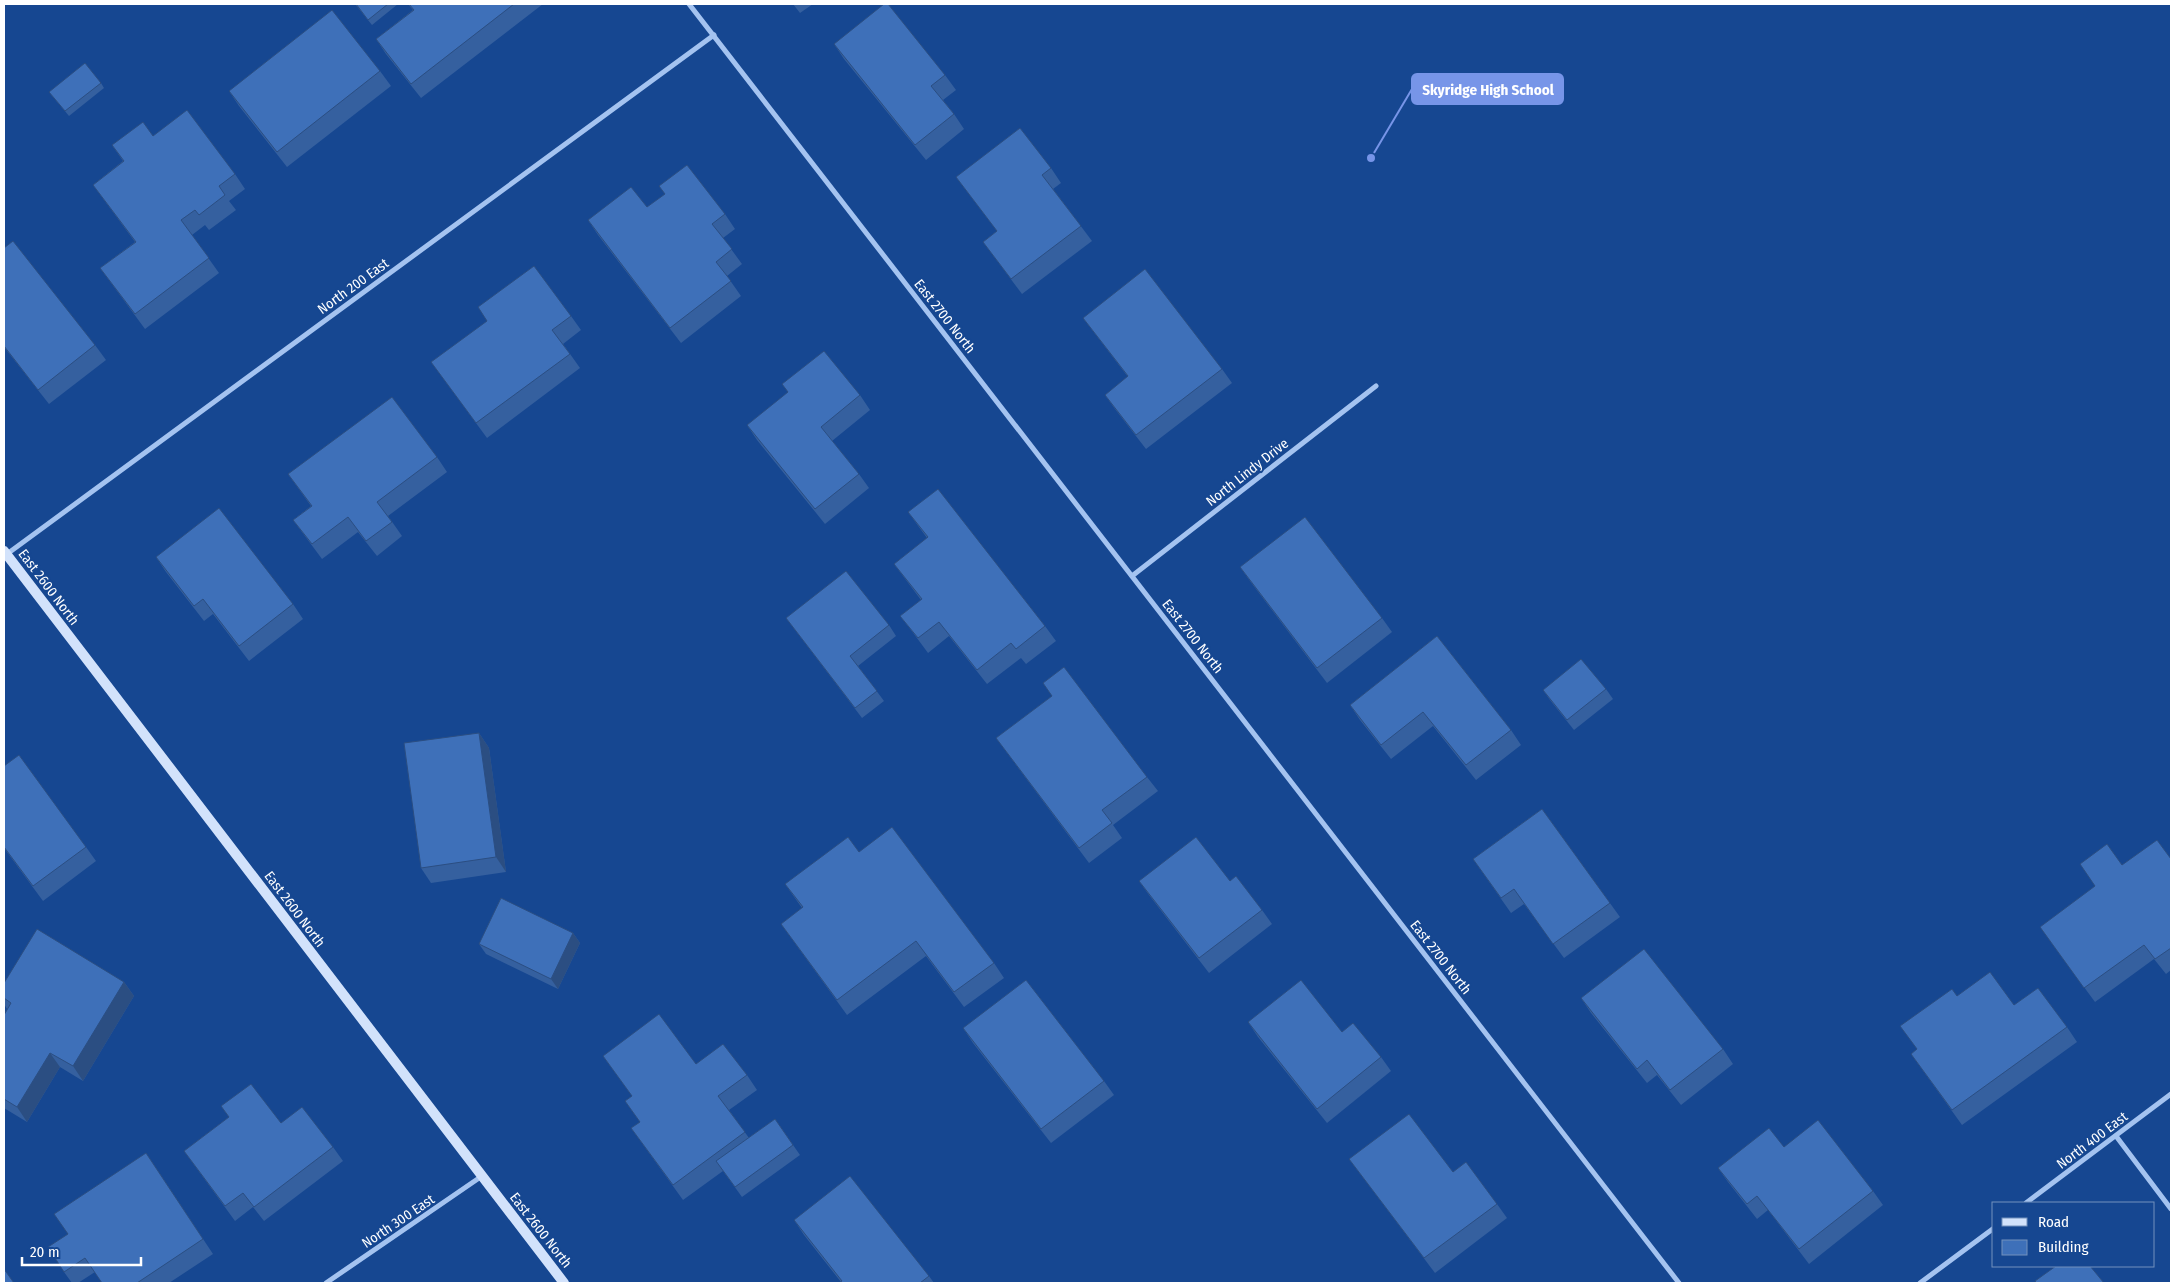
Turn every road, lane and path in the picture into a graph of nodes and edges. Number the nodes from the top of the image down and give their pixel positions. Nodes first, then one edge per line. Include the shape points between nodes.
1 (689, 4) edge
2 (714, 35) junction
3 (1376, 386) dead end
4 (5, 553) edge
5 (1132, 576) junction
6 (2171, 1094) edge
7 (2116, 1136) junction
8 (482, 1176) junction
9 (2027, 1202) edge
10 (2171, 1209) edge
11 (1992, 1229) edge
12 (326, 1283) edge
13 (564, 1283) edge
14 (1679, 1283) edge
15 (1920, 1283) edge

1 - 2 street, East 2700 North
2 - 4 street, North 200 East
2 - 5 street, East 2700 North
3 - 5 street, North Lindy Drive
4 - 8 street, East 2600 North
5 - 14 street, East 2700 North
6 - 7 street, North 400 East
7 - 9 street, North 400 East
7 - 10 street
8 - 12 street, North 300 East
8 - 13 street, East 2600 North
11 - 15 street

